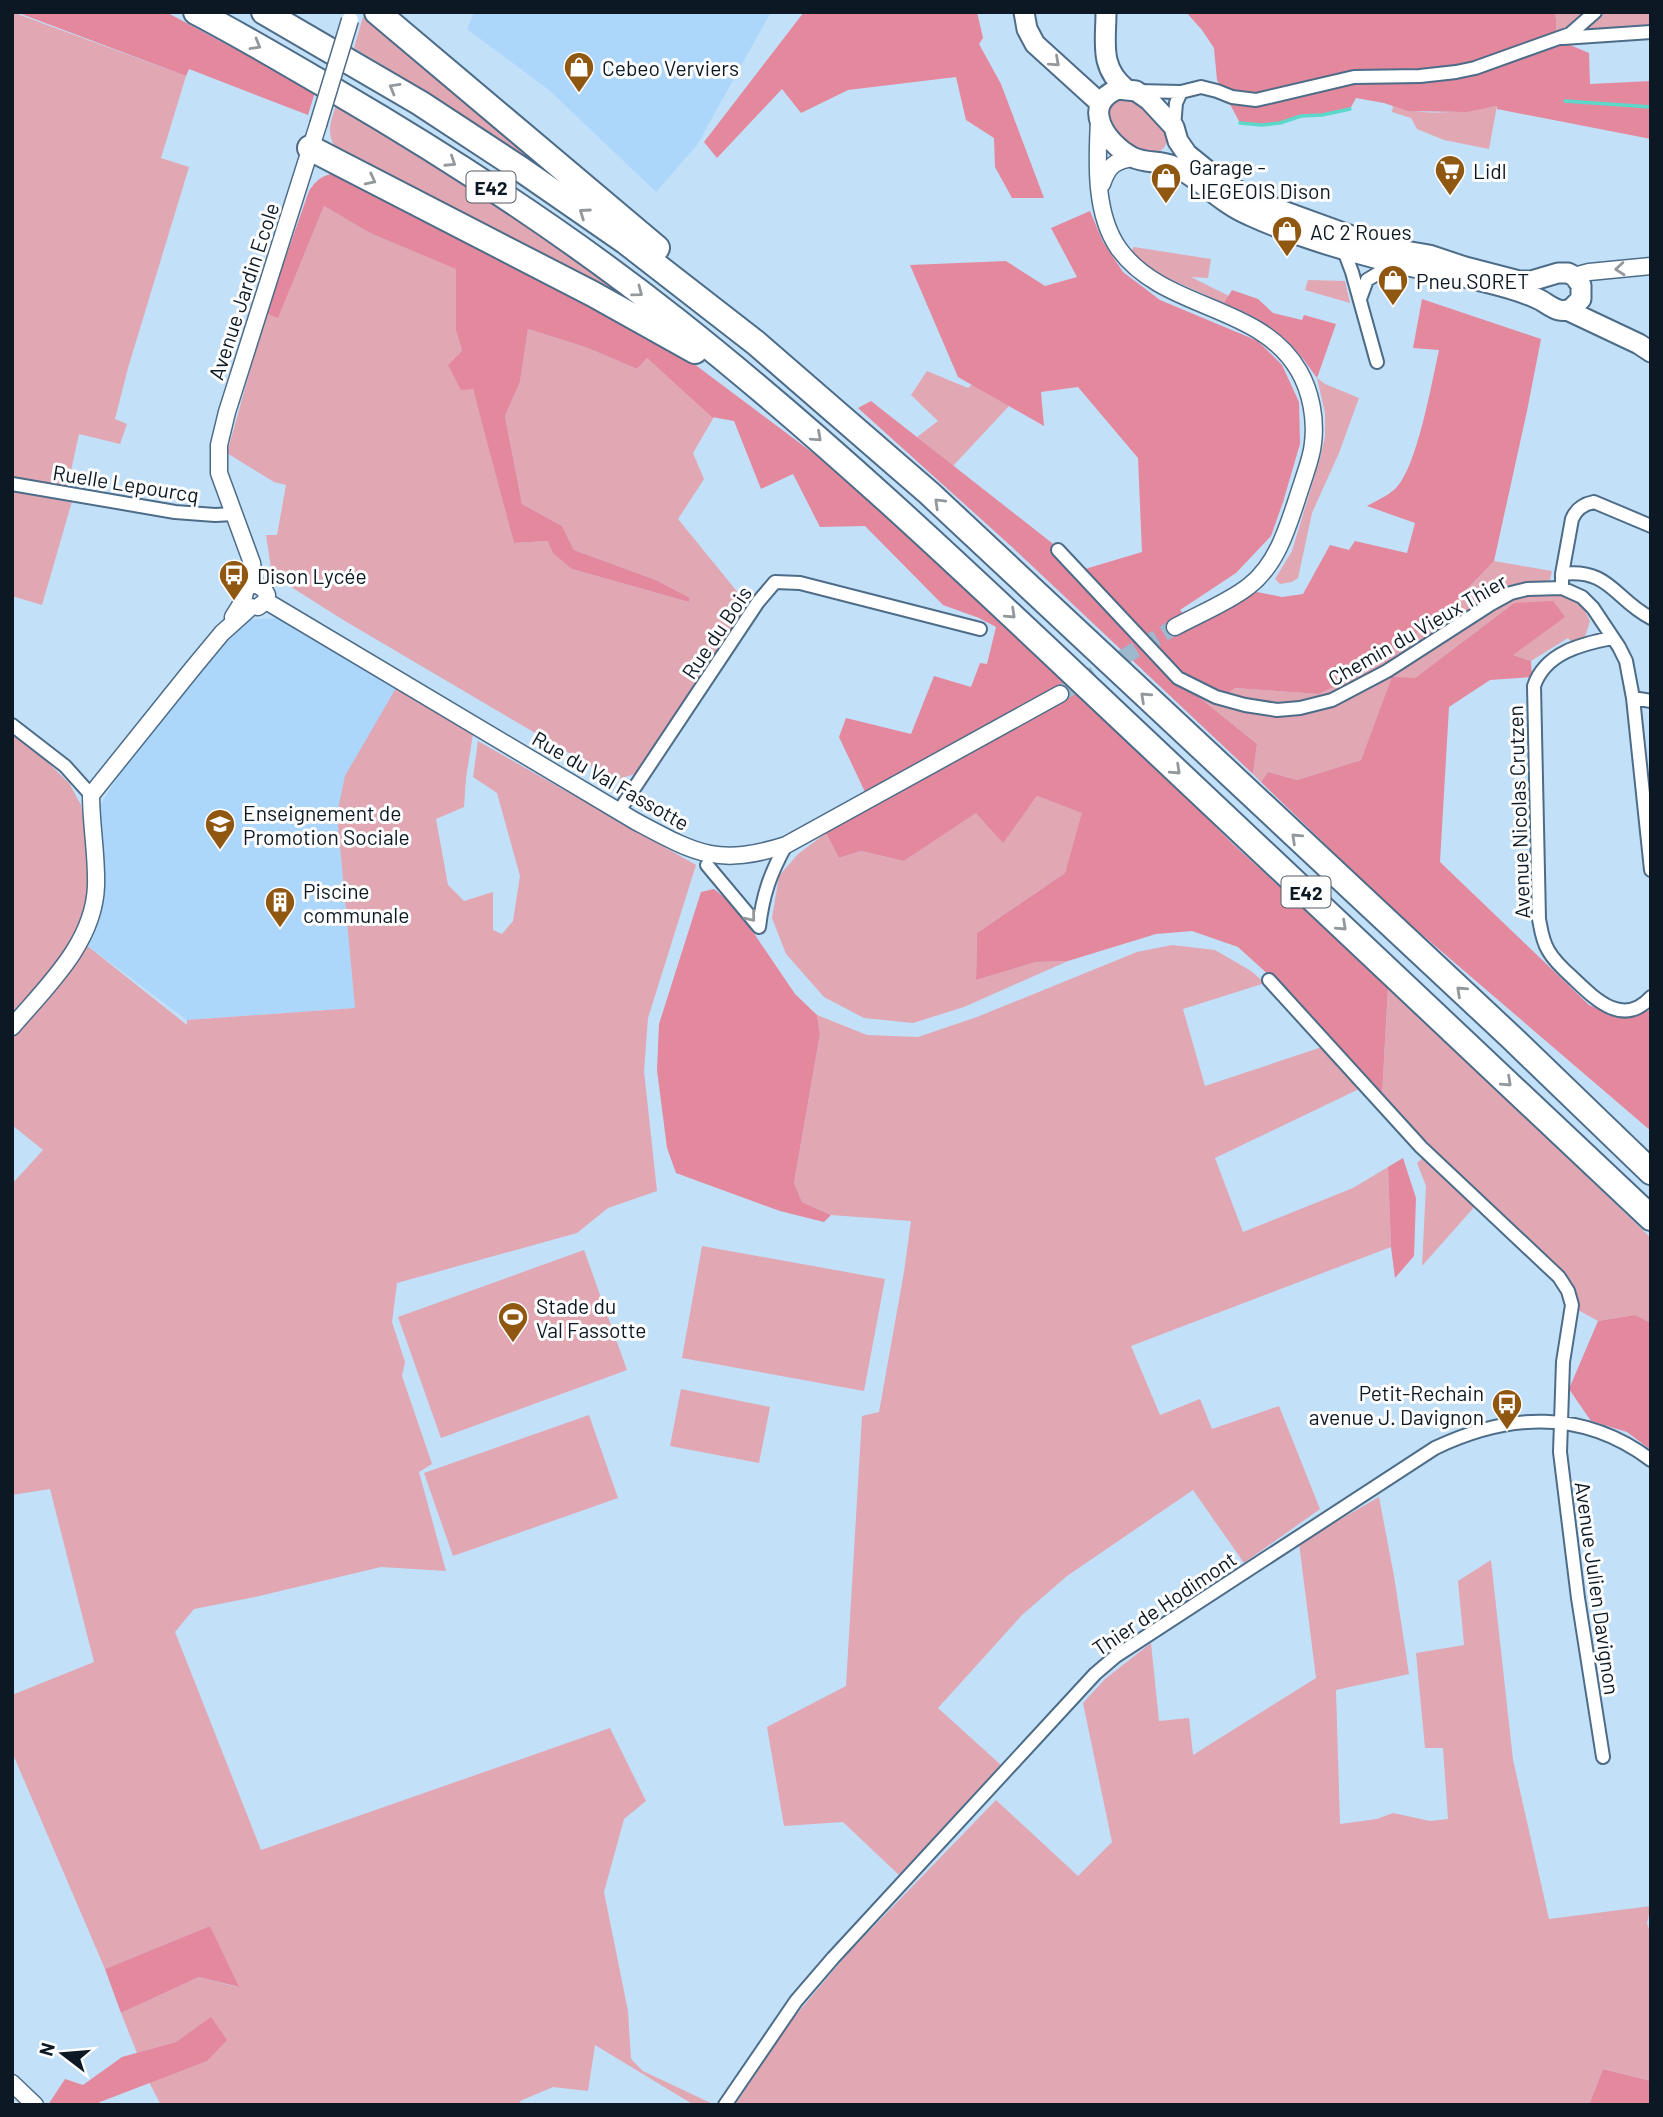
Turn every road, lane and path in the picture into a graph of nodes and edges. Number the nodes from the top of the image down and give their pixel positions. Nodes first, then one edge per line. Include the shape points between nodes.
1 (196, 12) edge
2 (264, 12) edge
3 (377, 12) edge
4 (1024, 12) edge
5 (1106, 12) edge
6 (1595, 12) edge
7 (351, 16) edge
8 (1651, 32) edge
9 (1555, 39) junction
10 (1131, 90) junction
11 (1181, 92) junction
12 (1099, 111) junction
13 (1176, 134) junction
14 (314, 137) junction
15 (1134, 158) junction
16 (1162, 162) junction
17 (1100, 189) junction
18 (1343, 248) junction
19 (1395, 263) junction
20 (1651, 266) edge
21 (1552, 276) junction
22 (1574, 276) junction
23 (1582, 294) junction
24 (1360, 299) junction
25 (1548, 303) junction
26 (1567, 310) junction
27 (1651, 340) edge
28 (756, 343) junction
29 (1651, 352) edge
30 (1377, 362) dead end
31 (764, 394) junction
32 (12, 484) edge
33 (234, 514) junction
34 (1651, 526) edge
35 (1058, 550) dead end
36 (1562, 573) junction
37 (1562, 588) junction
38 (253, 603) junction
39 (1651, 618) edge
40 (1175, 626) tunnel mouth
41 (981, 629) dead end
42 (1612, 638) junction
43 (1060, 694) tunnel mouth
44 (1633, 698) junction
45 (1651, 701) edge
46 (12, 725) edge
47 (1645, 766) edge
48 (91, 795) junction
49 (619, 811) junction
50 (786, 845) junction
51 (707, 865) dead end
52 (1651, 870) edge
53 (1269, 980) dead end
54 (1651, 997) edge
55 (12, 1027) edge
56 (1511, 1037) junction
57 (1651, 1151) edge
58 (1651, 1172) edge
59 (1651, 1218) edge
60 (1560, 1424) junction
61 (1651, 1460) edge
62 (1602, 1757) dead end
63 (12, 2082) edge
64 (35, 2105) edge
65 (724, 2105) edge

1 -> 31 highway, E42 via 403,131 504,196 667,313
28 -> 2 highway, E42 via 626,242 522,170 420,103
3 - 28 highway via 651,242
4 -> 12 main road via 1035,44
5 - 10 main road via 1105,61 1118,83
6 - 9 street via 1570,34
7 - 14 street, Avenue Jardin Ecole, bridge
8 - 9 street
9 - 11 street via 1456,72 1354,77 1256,100 1201,87
10 - 11 street
10 - 12 main road via 1111,92
10 - 13 main road via 1159,108
11 - 13 street via 1176,103
12 - 15 main road via 1110,139
12 - 17 street
13 - 16 main road via 1173,154
13 - 21 main road via 1193,159 1258,202 1382,247 1519,281
14 -> 31 highway
14 - 33 street, Avenue Jardin Ecole via 219,445 219,474
15 - 16 main road
15 - 17 street via 1114,163
16 - 18 main road via 1247,215
17 - 40 street via 1105,220 1135,267 1174,292 1265,333 1293,362 1309,393 1313,416 1313,444 1272,561 1248,587
18 - 19 main road
18 - 24 street
19 - 24 street via 1367,280
19 - 25 main road via 1485,282
20 -> 22 street
21 - 22 main road via 1562,272
21 - 25 main road via 1544,290
22 - 23 main road
23 - 26 main road via 1578,304
23 - 27 main road via 1598,312
24 - 30 street
25 - 26 main road
26 - 29 main road
56 -> 28 highway, E42 via 929,493
31 -> 59 highway, E42 via 961,567
32 - 33 street, Ruelle Lepourcq via 175,512
33 - 38 street, Avenue Jardin Ecole via 255,584 267,595
34 - 36 street via 1603,504 1587,503 1574,513
35 - 37 street, Chemin du Vieux Thier via 1178,678 1216,697 1277,710 1332,700 1510,593
36 - 37 street
36 - 39 street via 1587,573 1604,581
37 - 42 street via 1582,597
38 - 48 street via 222,634
38 - 49 street, Rue du Val Fassotte
41 - 49 street, Rue du Bois via 800,583 775,582
42 - 44 street via 1626,661
42 - 54 street, Avenue Nicolas Crutzen via 1578,646 1548,662 1537,678 1539,919 1542,936 1557,962 1595,999 1619,1010 1638,1009
43 - 50 street, Rue du Val Fassotte
44 - 45 street
44 - 47 street
46 - 48 street via 65,766
47 - 52 street
48 - 55 street via 96,885 90,920 68,960
49 - 50 street, Rue du Val Fassotte via 689,849 710,855 752,854
51 -> 50 street via 759,927 770,874
53 - 60 street, Avenue Julien Davignon via 1421,1147 1559,1277 1572,1305
56 - 57 highway
56 - 58 highway, E42
60 - 61 street, Thier de Hodimont via 1609,1436
60 - 62 street, Avenue Julien Davignon via 1576,1585
60 - 65 street, Thier de Hodimont via 1532,1420 1505,1424 1435,1448 1116,1656 826,1967 782,2020
63 - 64 street

